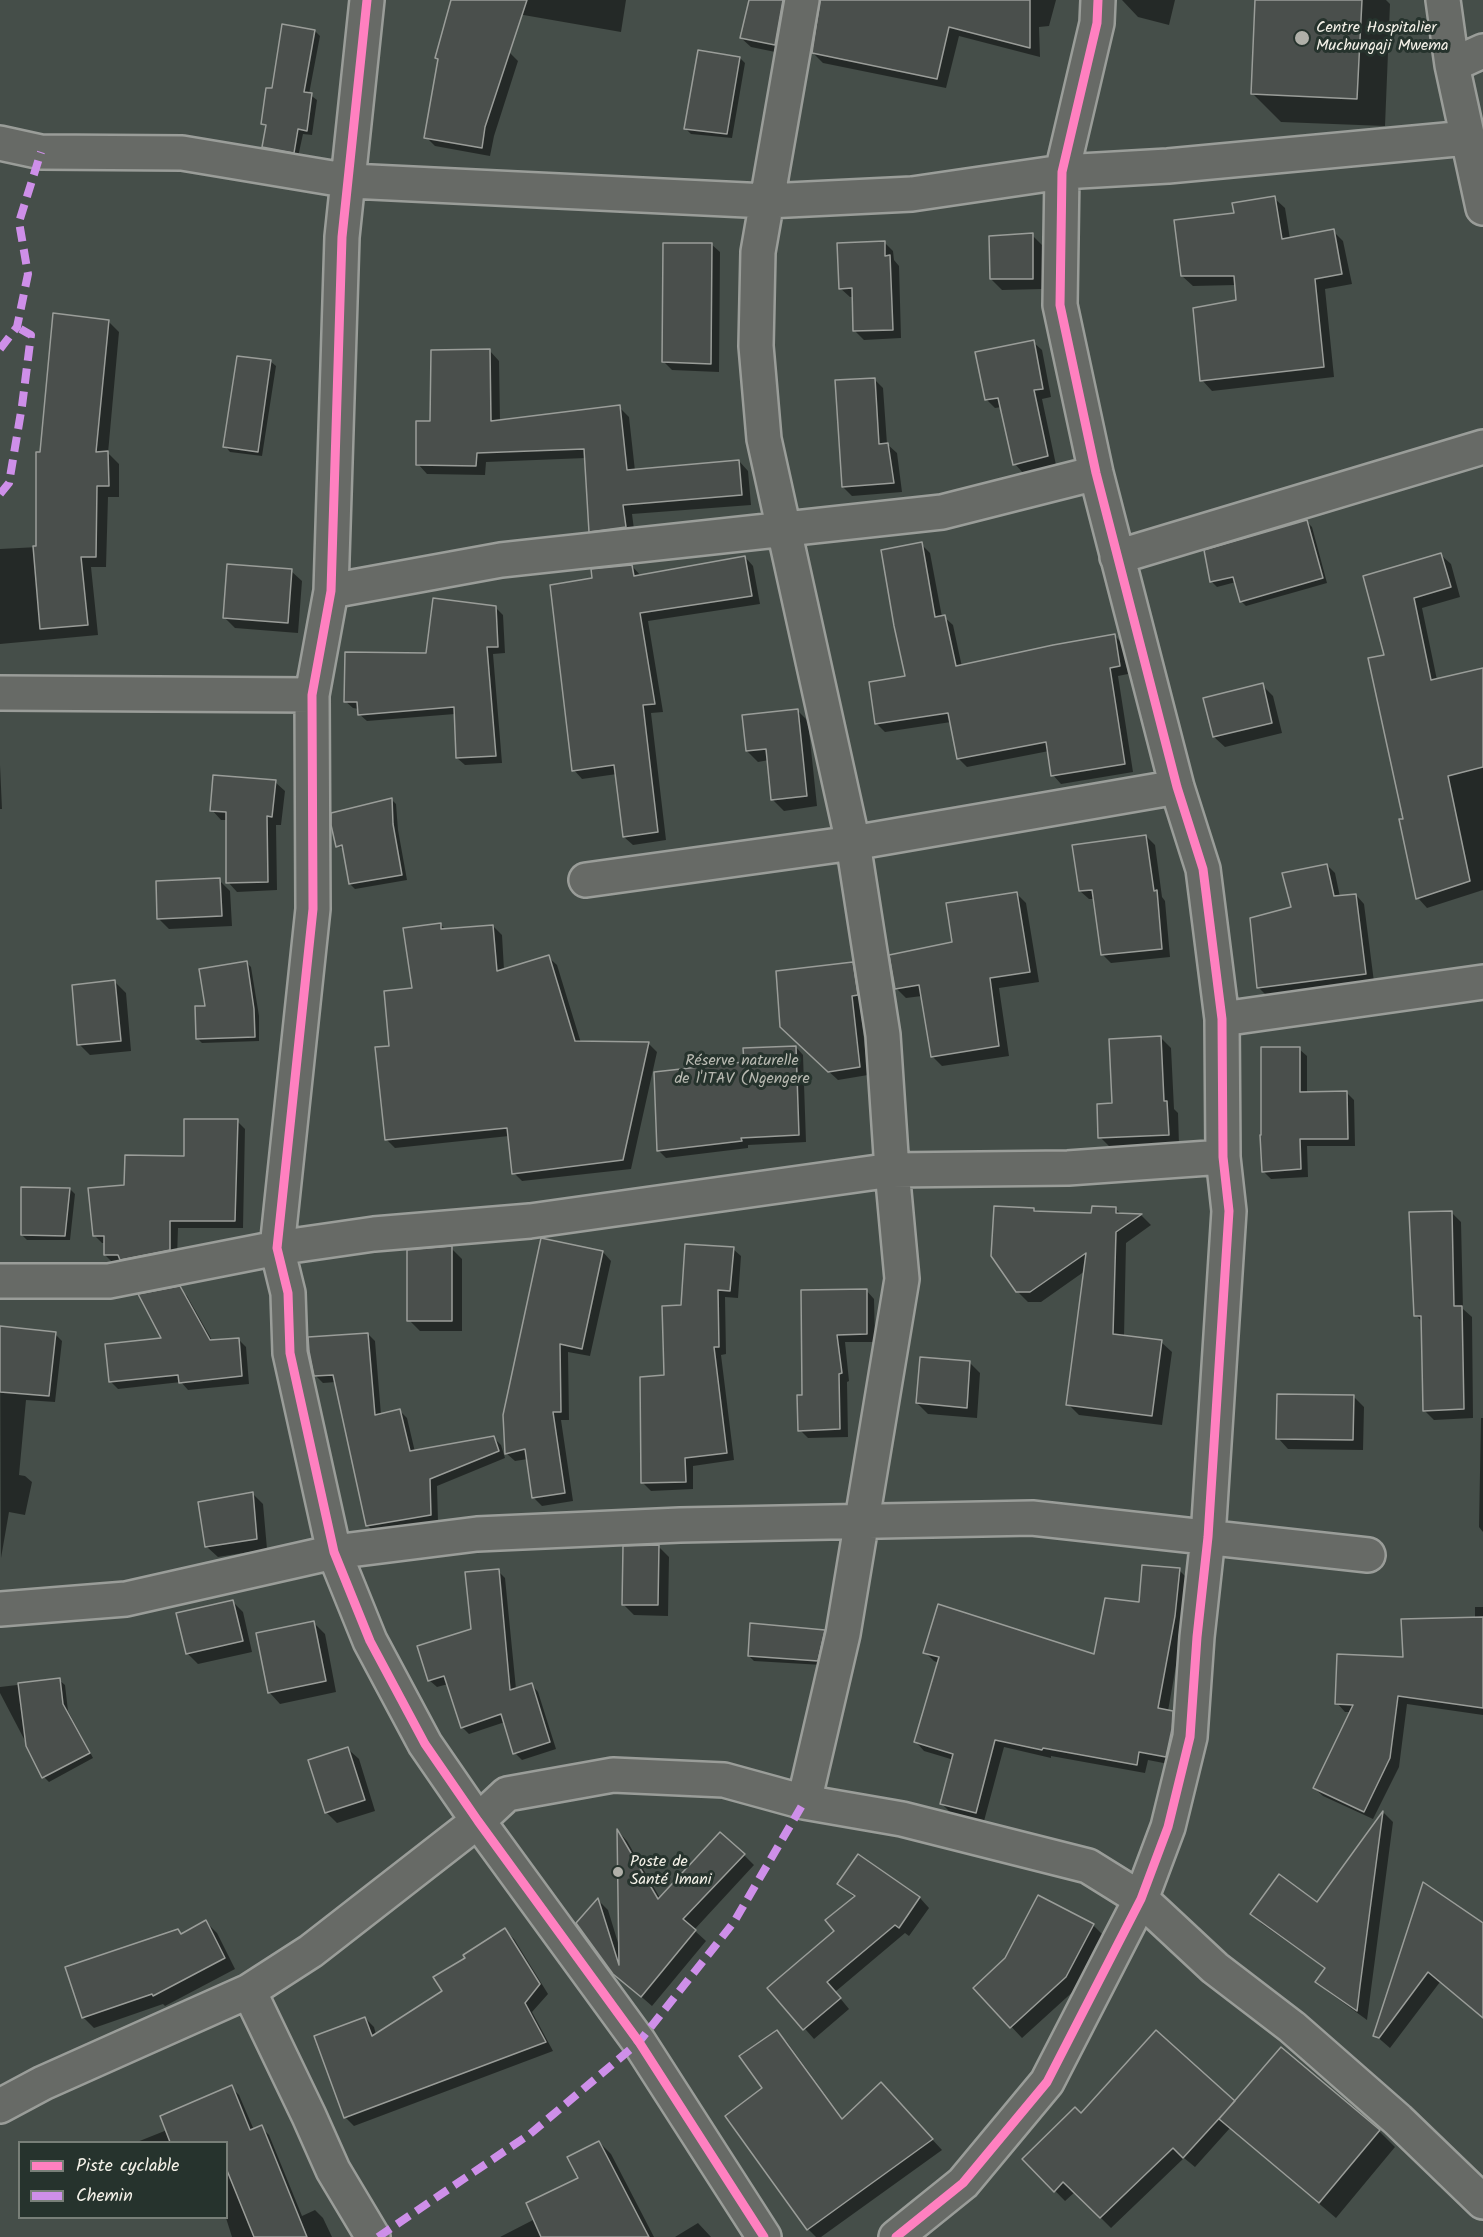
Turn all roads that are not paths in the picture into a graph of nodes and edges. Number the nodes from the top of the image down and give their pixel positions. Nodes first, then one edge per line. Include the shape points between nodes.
1 (367, 0) edge
2 (802, 0) edge
3 (1098, 0) edge
4 (1443, 0) edge
5 (1483, 51) edge
6 (1452, 66) junction
7 (1467, 138) junction
8 (0, 143) edge
9 (1062, 172) junction
10 (350, 181) junction
11 (767, 201) junction
12 (1483, 208) edge
13 (1483, 447) edge
14 (1096, 473) junction
15 (783, 528) junction
16 (1117, 557) junction
17 (331, 591) junction
18 (0, 693) edge
19 (312, 695) junction
20 (1177, 787) junction
21 (853, 843) junction
22 (586, 880) dead end
23 (1483, 982) edge
24 (1222, 1019) junction
25 (1223, 1157) junction
26 (892, 1170) junction
27 (277, 1248) junction
28 (0, 1281) edge
29 (860, 1522) junction
30 (1208, 1537) junction
31 (334, 1552) junction
32 (1368, 1555) dead end
33 (0, 1609) edge
34 (804, 1802) junction
35 (478, 1821) junction
36 (1141, 1899) junction
37 (249, 1991) junction
38 (0, 2106) edge
39 (1483, 2202) edge
40 (373, 2237) edge
41 (764, 2237) edge
42 (896, 2237) edge

1 - 10 street
2 - 11 street
3 - 9 street via 1097,23
4 - 6 street
5 - 6 street
6 - 7 street
7 - 9 street
7 - 12 street
8 - 10 street via 41,152 182,153
9 - 11 street via 912,194
9 - 14 street via 1060,305
10 - 11 street
10 - 17 street via 342,237
11 - 15 street via 758,252 756,346 764,439
13 - 16 street
14 - 15 street via 942,512
14 - 16 street
15 - 17 street via 501,560
15 - 21 street
16 - 20 street
17 - 19 street
18 - 19 street
19 - 27 street via 313,909
20 - 21 street
20 - 24 street via 1203,870
21 - 22 street
21 - 26 street via 883,1035
23 - 24 street
24 - 25 street
25 - 26 street via 1068,1168
25 - 30 street via 1229,1211
26 - 27 street via 530,1221 374,1234
26 - 29 street via 902,1279
27 - 28 street via 109,1281
27 - 31 street via 288,1293 291,1353
29 - 30 street via 1032,1518
29 - 31 street via 477,1534
29 - 34 street via 843,1634
30 - 32 street
30 - 36 street via 1190,1737 1168,1827
31 - 33 street via 126,1599
31 - 35 street via 370,1641 425,1744
34 - 35 street via 724,1780 613,1775 507,1794
34 - 36 street via 902,1819 1088,1866
35 - 37 street via 311,1951
35 - 41 street via 639,2042
36 - 39 street via 1215,1968 1292,2027 1398,2120
36 - 42 street via 1047,2082 963,2183
37 - 38 street
37 - 40 street via 333,2170

